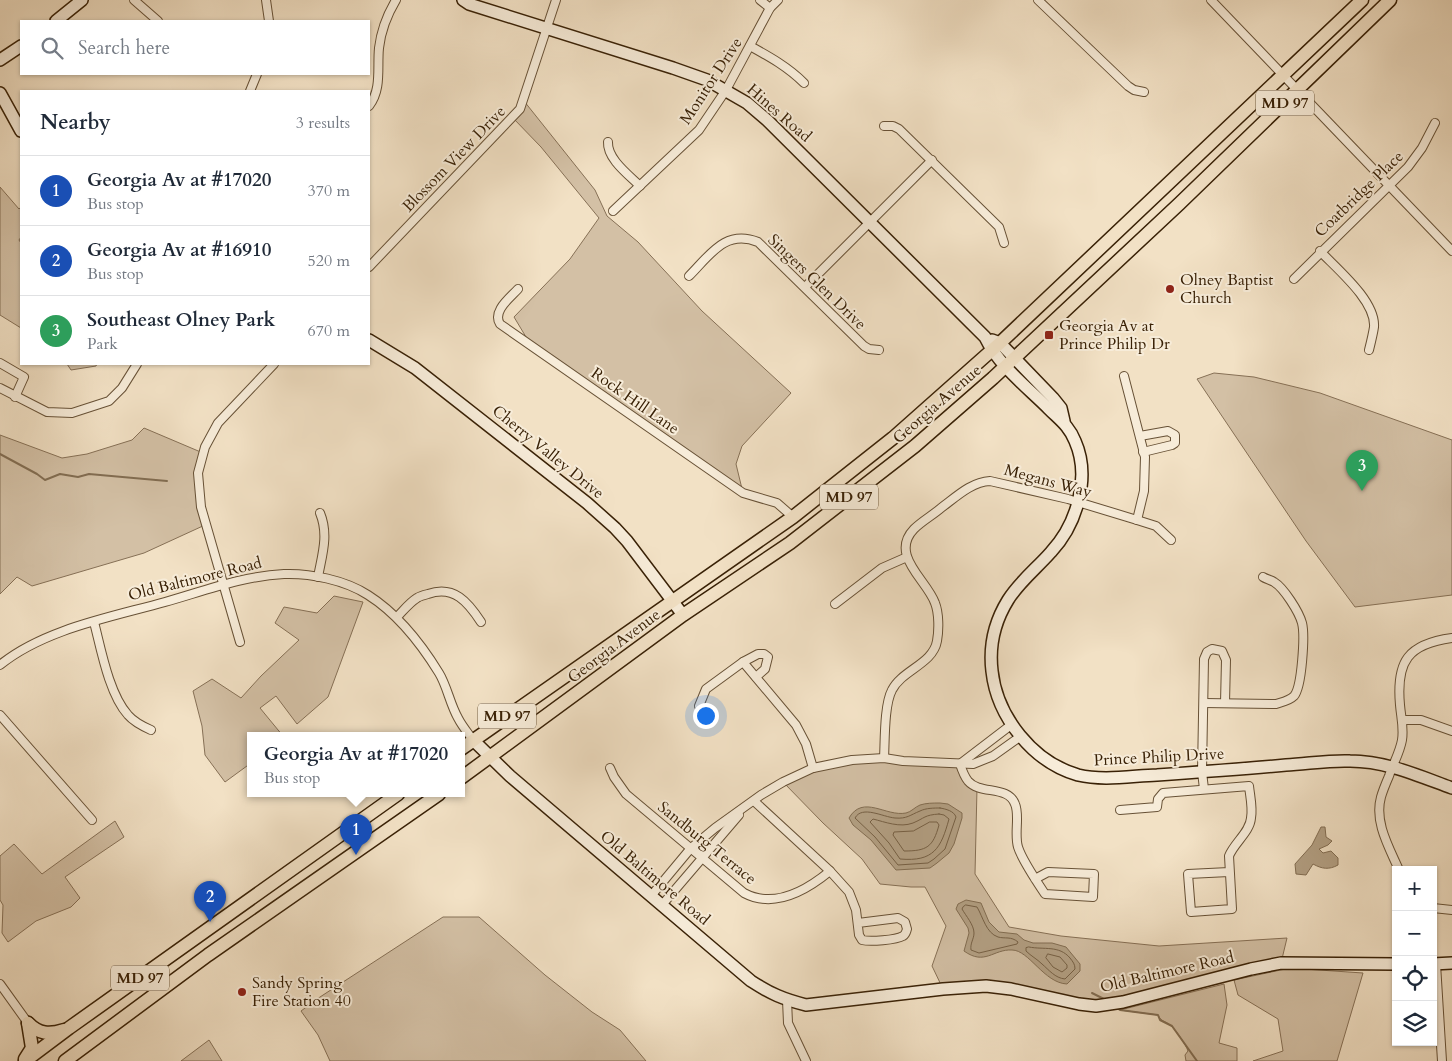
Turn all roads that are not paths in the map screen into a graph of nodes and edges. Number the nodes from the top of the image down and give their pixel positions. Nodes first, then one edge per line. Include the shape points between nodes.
1 (82, 0) edge
2 (134, 0) edge
3 (266, 0) edge
4 (396, 0) edge
5 (462, 0) edge
6 (556, 0) edge
7 (760, 0) edge
8 (778, 0) edge
9 (1038, 0) edge
10 (1211, 0) edge
11 (1362, 0) edge
12 (1390, 0) edge
13 (770, 8) junction
14 (57, 20) edge
15 (157, 20) edge
16 (269, 20) edge
17 (547, 30) junction
18 (750, 46) junction
19 (20, 47) edge
20 (0, 60) edge
21 (257, 75) edge
22 (1283, 75) junction
23 (804, 83) dead end
24 (250, 90) edge
25 (726, 90) junction
26 (1298, 90) junction
27 (1144, 92) dead end
28 (0, 93) edge
29 (370, 104) edge
30 (1435, 123) dead end
31 (884, 126) dead end
32 (20, 129) edge
33 (608, 142) dead end
34 (932, 160) junction
35 (640, 186) junction
36 (1388, 186) junction
37 (613, 211) dead end
38 (870, 223) junction
39 (1452, 239) edge
40 (1004, 243) dead end
41 (1449, 248) edge
42 (1320, 252) junction
43 (370, 266) edge
44 (689, 276) dead end
45 (1294, 279) dead end
46 (806, 287) junction
47 (518, 289) dead end
48 (370, 341) edge
49 (996, 347) junction
50 (879, 350) dead end
51 (1369, 350) dead end
52 (1010, 362) junction
53 (0, 363) edge
54 (136, 365) edge
55 (273, 365) edge
56 (1124, 376) dead end
57 (0, 388) edge
58 (15, 397) junction
59 (1140, 436) junction
60 (1143, 452) junction
61 (1078, 503) junction
62 (320, 513) dead end
63 (793, 517) junction
64 (1137, 520) junction
65 (1171, 540) dead end
66 (907, 557) junction
67 (318, 577) junction
68 (1263, 577) dead end
69 (223, 586) junction
70 (673, 602) junction
71 (835, 604) dead end
72 (683, 615) junction
73 (397, 617) junction
74 (94, 622) junction
75 (482, 622) dead end
76 (1452, 638) edge
77 (240, 642) dead end
78 (743, 662) junction
79 (0, 666) edge
80 (756, 678) junction
81 (1204, 703) junction
82 (1225, 703) junction
83 (699, 706) dead end
84 (0, 715) edge
85 (1402, 720) junction
86 (1011, 725) junction
87 (151, 730) dead end
88 (1452, 730) edge
89 (1021, 736) junction
90 (473, 740) junction
91 (465, 746) edge
92 (490, 758) junction
93 (884, 758) junction
94 (960, 764) junction
95 (1393, 766) junction
96 (610, 768) dead end
97 (813, 768) junction
98 (1202, 772) junction
99 (465, 775) edge
100 (1452, 788) edge
101 (1204, 789) junction
102 (394, 797) edge
103 (435, 797) edge
104 (754, 801) junction
105 (743, 809) junction
106 (1120, 810) dead end
107 (92, 820) dead end
108 (691, 848) junction
109 (702, 858) junction
110 (1397, 866) edge
111 (830, 871) junction
112 (1229, 872) junction
113 (1035, 878) junction
114 (651, 896) junction
115 (662, 905) junction
116 (1437, 908) edge
117 (1452, 910) edge
118 (858, 923) junction
119 (1392, 964) edge
120 (1437, 964) edge
121 (1452, 964) edge
122 (0, 984) edge
123 (1437, 992) edge
124 (787, 1000) junction
125 (28, 1023) junction
126 (68, 1028) junction
127 (24, 1061) edge
128 (65, 1061) edge
129 (806, 1061) edge
130 (1442, 1061) edge

1 - 14 street
2 - 15 street
3 - 16 street
4 - 29 street via 384,23 379,48 378,84
5 - 17 street, Hines Road
6 - 17 street, Blossom View Drive
7 - 13 street
8 - 13 street, Monitor Drive
9 - 27 street via 1128,86
10 - 22 street
11 - 22 main road, Georgia Avenue
12 - 26 main road, Georgia Avenue / MD 97
13 - 18 street, Monitor Drive
17 - 25 street, Hines Road via 673,68
17 - 43 street, Blossom View Drive via 520,109
18 - 23 street via 785,66
18 - 25 street, Monitor Drive
19 - 20 street
21 - 24 street
22 - 26 street
22 - 49 main road, Georgia Avenue / MD 97
25 - 35 street, Monitor Drive via 699,130
25 - 38 street, Hines Road via 768,121
26 - 36 street
26 - 52 main road, Georgia Avenue / MD 97
28 - 32 street
30 - 36 street, Coatbridge Place via 1415,158
31 - 34 street via 899,129
33 - 35 street via 611,156
34 - 38 street
34 - 40 street via 999,227
35 - 37 street, Monitor Drive
36 - 41 street
36 - 42 street, Coatbridge Place
38 - 46 street
38 - 49 street, Hines Road
39 - 41 street
42 - 45 street, Coatbridge Place
42 - 51 street via 1370,307 1374,326
44 - 46 street, Singers Glen Drive via 724,242 747,238 758,242
46 - 50 street, Singers Glen Drive via 864,346
47 - 63 street, Rock Hill Lane via 498,313 500,324 744,493 777,503
48 - 70 street, Cherry Valley Drive via 415,368 588,503 615,528
49 - 52 street, Prince Philip Drive
49 - 63 main road, Georgia Avenue / MD 97 via 893,438
52 - 61 street, Prince Philip Drive via 1061,408 1082,462
52 - 72 main road, Georgia Avenue / MD 97 via 915,446 864,486 790,543
53 - 58 street via 24,377
54 - 58 street via 109,401 80,411 47,412
55 - 69 street via 218,423 205,447 198,473 201,507
56 - 59 street
57 - 58 street
59 - 60 street
59 - 60 street via 1168,431 1175,435 1176,440 1168,447
60 - 64 street via 1144,490
61 - 64 street, Megans Way
61 - 66 street, Megans Way via 996,482 978,483 914,529 908,541
61 - 86 street, Prince Philip Drive via 1064,536 1009,598 994,631 991,662 994,687
62 - 67 street via 325,539
63 - 70 main road, Georgia Avenue / MD 97
64 - 65 street, Megans Way via 1156,526
66 - 71 street via 882,568
66 - 93 street via 935,602 937,642 932,653 898,681 891,691
67 - 69 street, Old Baltimore Road via 285,574 256,577
67 - 73 street, Old Baltimore Road via 366,594
68 - 82 street via 1281,589 1303,624 1299,686 1294,696 1276,704
69 - 74 street, Old Baltimore Road
69 - 77 street
70 - 72 street, Cherry Valley Drive
70 - 90 main road, Georgia Avenue / MD 97
72 - 92 main road, Georgia Avenue / MD 97
73 - 75 street via 418,597 438,590 462,598
73 - 90 street, Old Baltimore Road via 440,674 458,719
74 - 79 street, Old Baltimore Road via 26,648
74 - 87 street via 119,700 130,717
76 - 85 street via 1425,644 1407,658 1399,681
78 - 80 street
78 - 80 street via 758,654 768,657 765,669
78 - 83 street via 706,689
80 - 97 street via 796,725
81 - 82 street
81 - 82 street via 1204,659 1209,650 1215,648 1222,651 1226,660
81 - 98 street
84 - 107 street
85 - 88 street via 1421,720
85 - 95 street via 1402,738
86 - 89 street, Prince Philip Drive
86 - 94 street
89 - 94 street via 983,761
89 - 98 street, Prince Philip Drive via 1060,767 1093,778
90 - 91 main road, Georgia Avenue / MD 97
90 - 92 street, Old Baltimore Road
92 - 99 main road, Georgia Avenue / MD 97
92 - 114 street, Old Baltimore Road
93 - 94 street
93 - 97 street
94 - 113 street via 964,776 977,788 1009,795 1016,804 1018,846
95 - 98 street, Prince Philip Drive via 1349,760
95 - 100 street, Prince Philip Drive
95 - 110 street via 1380,798 1379,817
96 - 108 street, Sandburg Terrace via 626,794
97 - 104 street
98 - 101 street
101 - 106 street via 1163,793 1157,807
101 - 112 street via 1249,786 1251,818 1248,828 1232,848
102 - 126 main road, MD 97
103 - 128 main road, MD 97 via 208,955
104 - 105 street
104 - 111 street
105 - 108 street
105 - 109 street
108 - 109 street, Sandburg Terrace
108 - 114 street
109 - 111 street, Sandburg Terrace via 744,893 760,900 802,891
109 - 115 street
111 - 118 street via 849,892
112 - 112 street via 1188,874 1191,912 1232,909
113 - 113 street via 1045,894 1093,897 1094,874 1048,872
114 - 115 street, Old Baltimore Road
115 - 124 street, Old Baltimore Road via 751,981 772,995
116 - 117 street
118 - 118 street via 860,938 866,941 899,937 907,929 905,922 898,918
119 - 124 street, Old Baltimore Road via 1281,963 1096,1006 986,986 806,1005
120 - 121 street
122 - 125 street
123 - 130 street
124 - 129 street via 788,1023
125 - 126 main road via 41,1033 53,1034
125 - 127 main road via 32,1048
126 - 127 main road, MD 97

